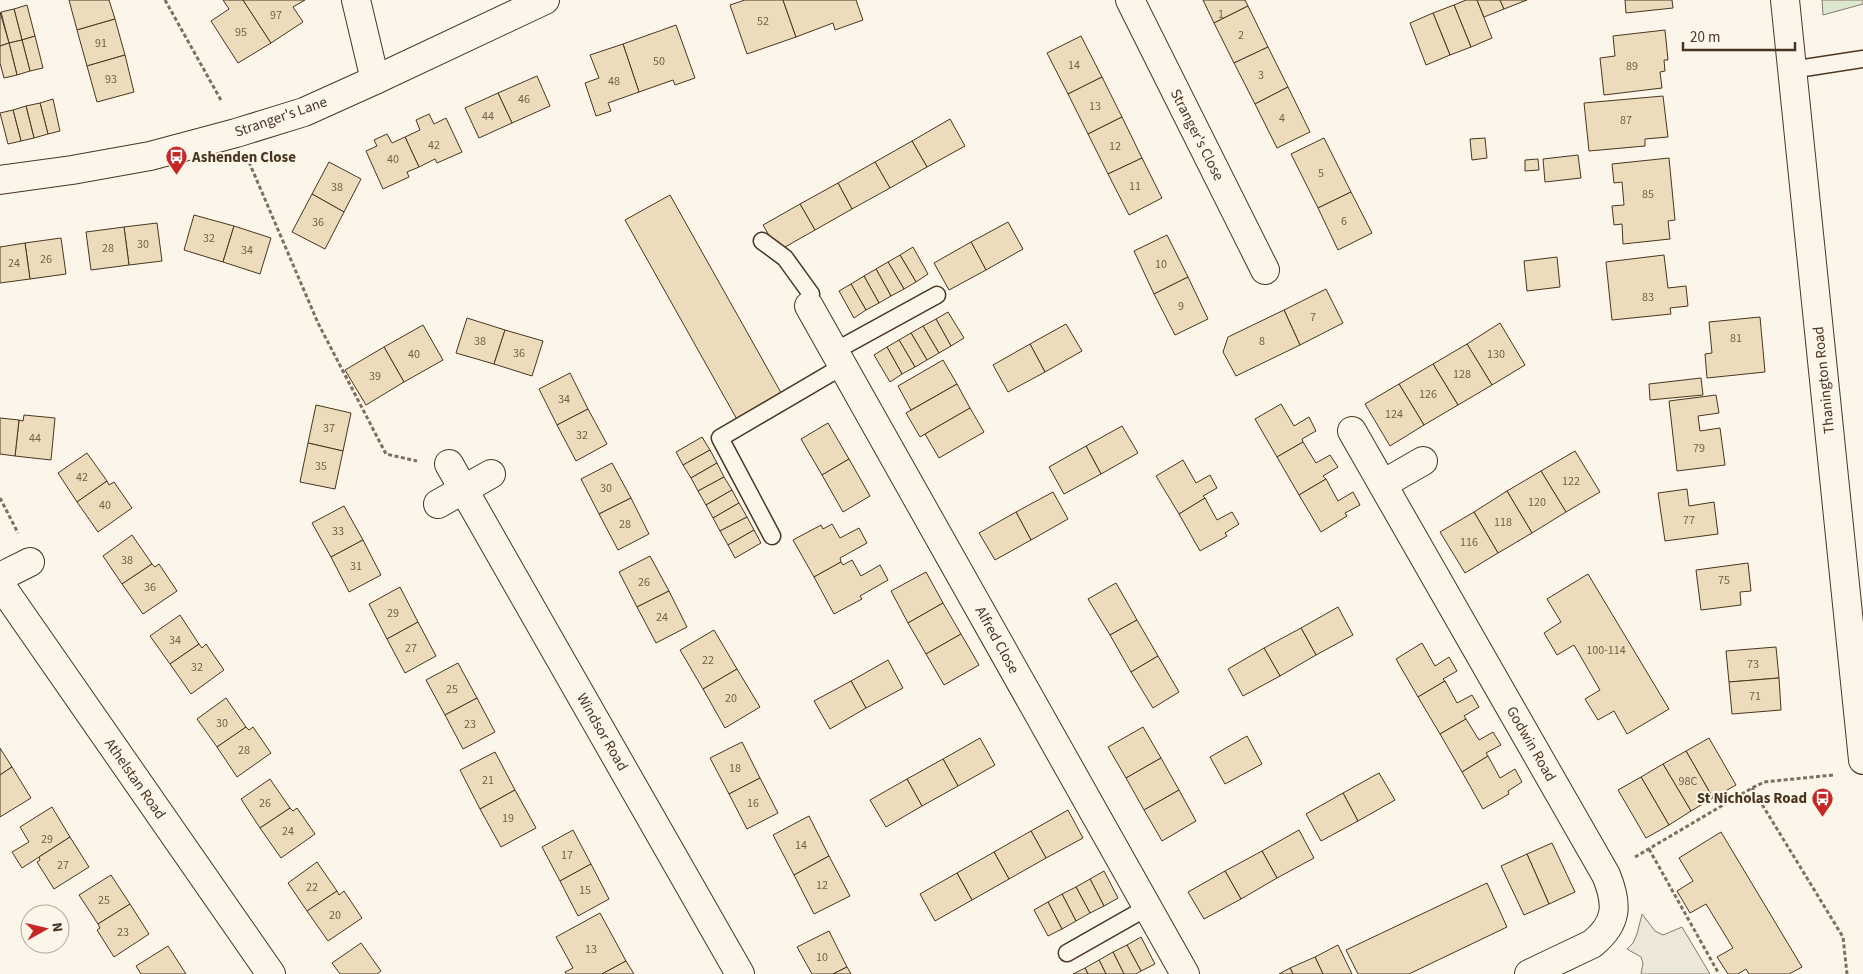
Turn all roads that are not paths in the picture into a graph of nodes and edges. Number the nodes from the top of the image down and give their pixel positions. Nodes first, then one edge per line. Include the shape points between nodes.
1 (356, 0) edge
2 (545, 0) edge
3 (1130, 0) edge
4 (1785, 0) edge
5 (1863, 59) edge
6 (1791, 70) junction
7 (376, 80) junction
8 (0, 180) edge
9 (762, 241) dead end
10 (1265, 270) dead end
11 (937, 294) dead end
12 (809, 306) joint
13 (839, 359) junction
14 (1352, 432) dead end
15 (1423, 461) dead end
16 (449, 464) road end
17 (491, 474) dead end
18 (1383, 484) junction
19 (464, 490) junction
20 (438, 504) dead end
21 (772, 536) dead end
22 (30, 562) dead end
23 (0, 577) edge
24 (0, 584) edge
25 (1863, 760) edge
26 (1148, 907) junction
27 (1067, 953) dead end
28 (271, 974) edge
29 (740, 974) edge
30 (1186, 974) edge
31 (1529, 974) edge

1 - 7 main road
2 - 7 main road, Stranger's Lane
3 - 10 main road, Stranger's Close
4 - 6 main road, Thanington Road
5 - 6 lane
6 - 25 main road, Thanington Road
7 - 8 main road, Stranger's Lane via 304,112 150,156
9 - 12 lane via 786,258 811,294
11 - 13 lane
12 - 13 main road, Alfred Close
13 - 21 lane via 720,438
13 - 26 main road, Alfred Close
14 - 18 main road, Godwin Road
15 - 18 main road
16 - 19 main road, Windsor Road
17 - 19 main road
18 - 31 main road, Godwin Road via 1612,890 1614,914 1609,927 1592,944
19 - 20 main road
19 - 29 main road, Windsor Road
22 - 23 main road
24 - 28 main road, Athelstan Road
26 - 27 lane
26 - 30 main road, Alfred Close

